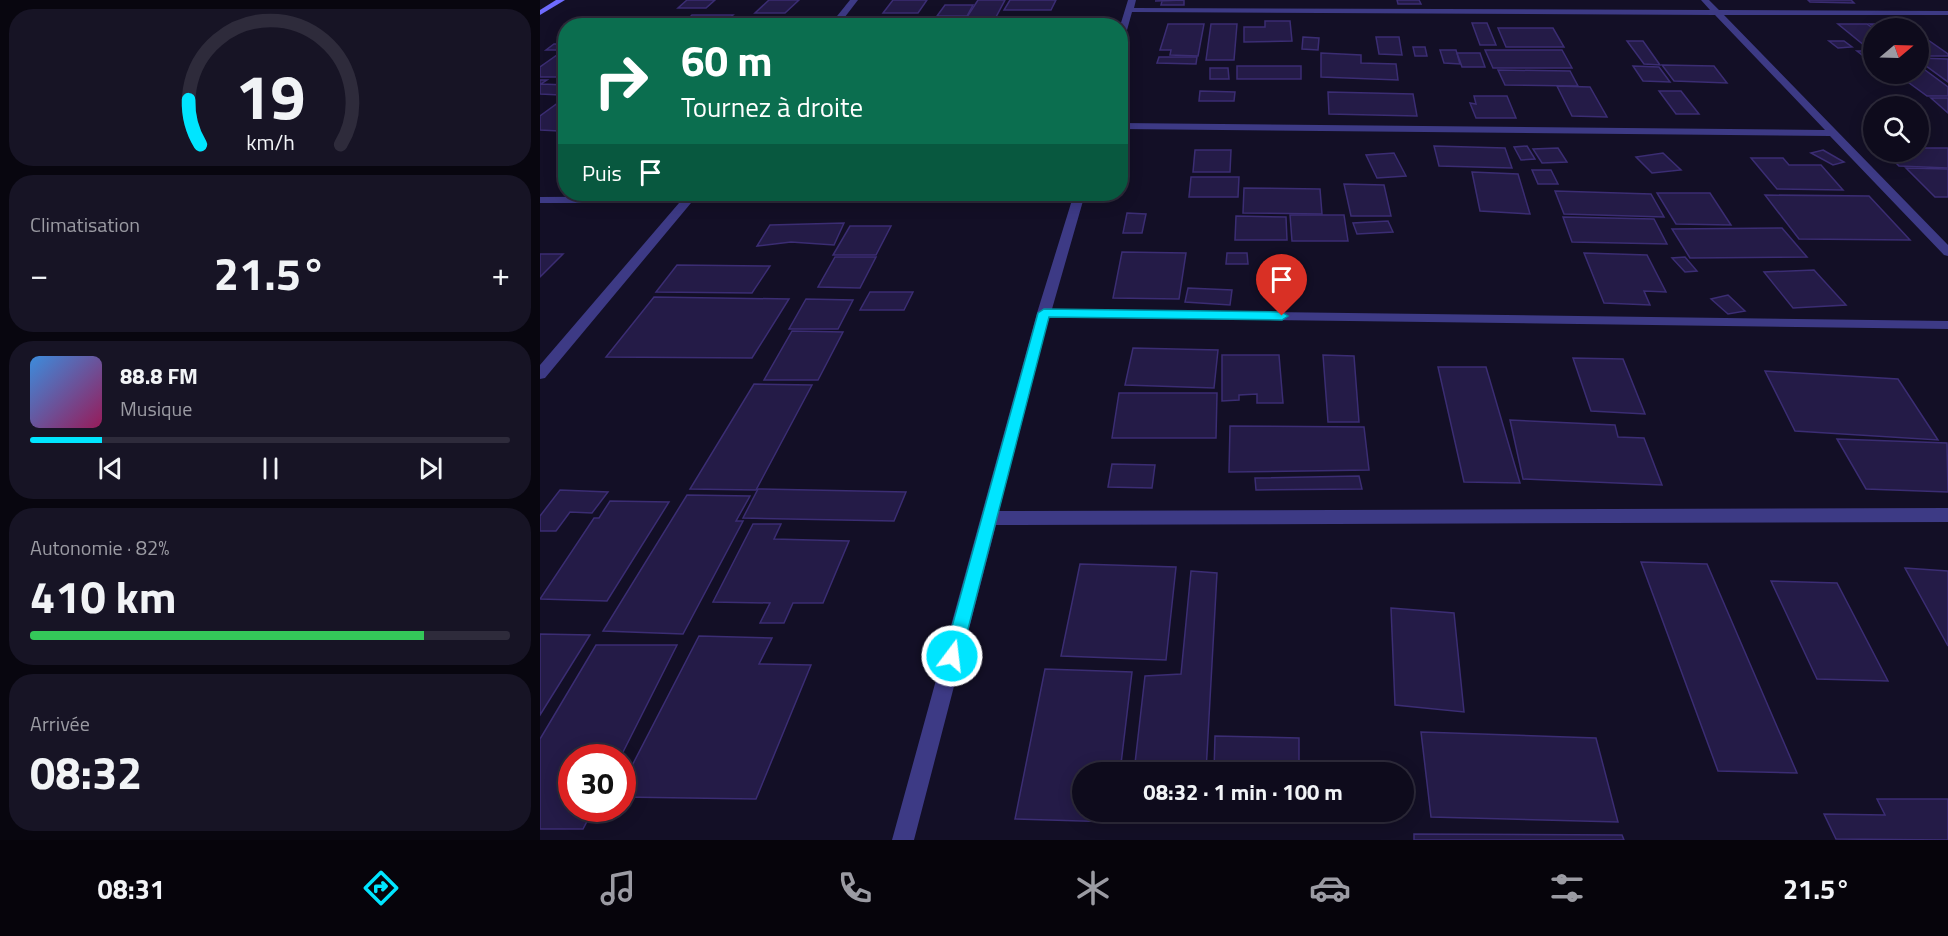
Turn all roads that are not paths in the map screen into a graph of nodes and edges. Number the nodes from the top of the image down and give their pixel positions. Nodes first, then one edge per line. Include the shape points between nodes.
1 (561, 0) edge
2 (854, 0) edge
3 (1132, 0) edge
4 (1705, 0) edge
5 (1129, 10) junction
6 (1717, 12) junction
7 (1948, 13) edge
8 (540, 14) edge
9 (839, 18) edge
10 (1127, 18) edge
11 (1128, 126) edge
12 (1834, 134) junction
13 (540, 200) edge
14 (558, 200) edge
15 (687, 201) edge
16 (1077, 201) edge
17 (1948, 252) edge
18 (1044, 313) junction
19 (1948, 325) edge
20 (540, 374) edge
21 (1948, 515) edge
22 (990, 518) junction
23 (903, 840) edge

1 - 8 street
2 - 9 street
3 - 5 street
4 - 6 street
5 - 6 street
5 - 10 street
6 - 7 street
6 - 12 street
11 - 12 street
12 - 17 street
13 - 14 street
15 - 20 street
16 - 18 street
18 - 19 street
18 - 22 street
21 - 22 street
22 - 23 street

